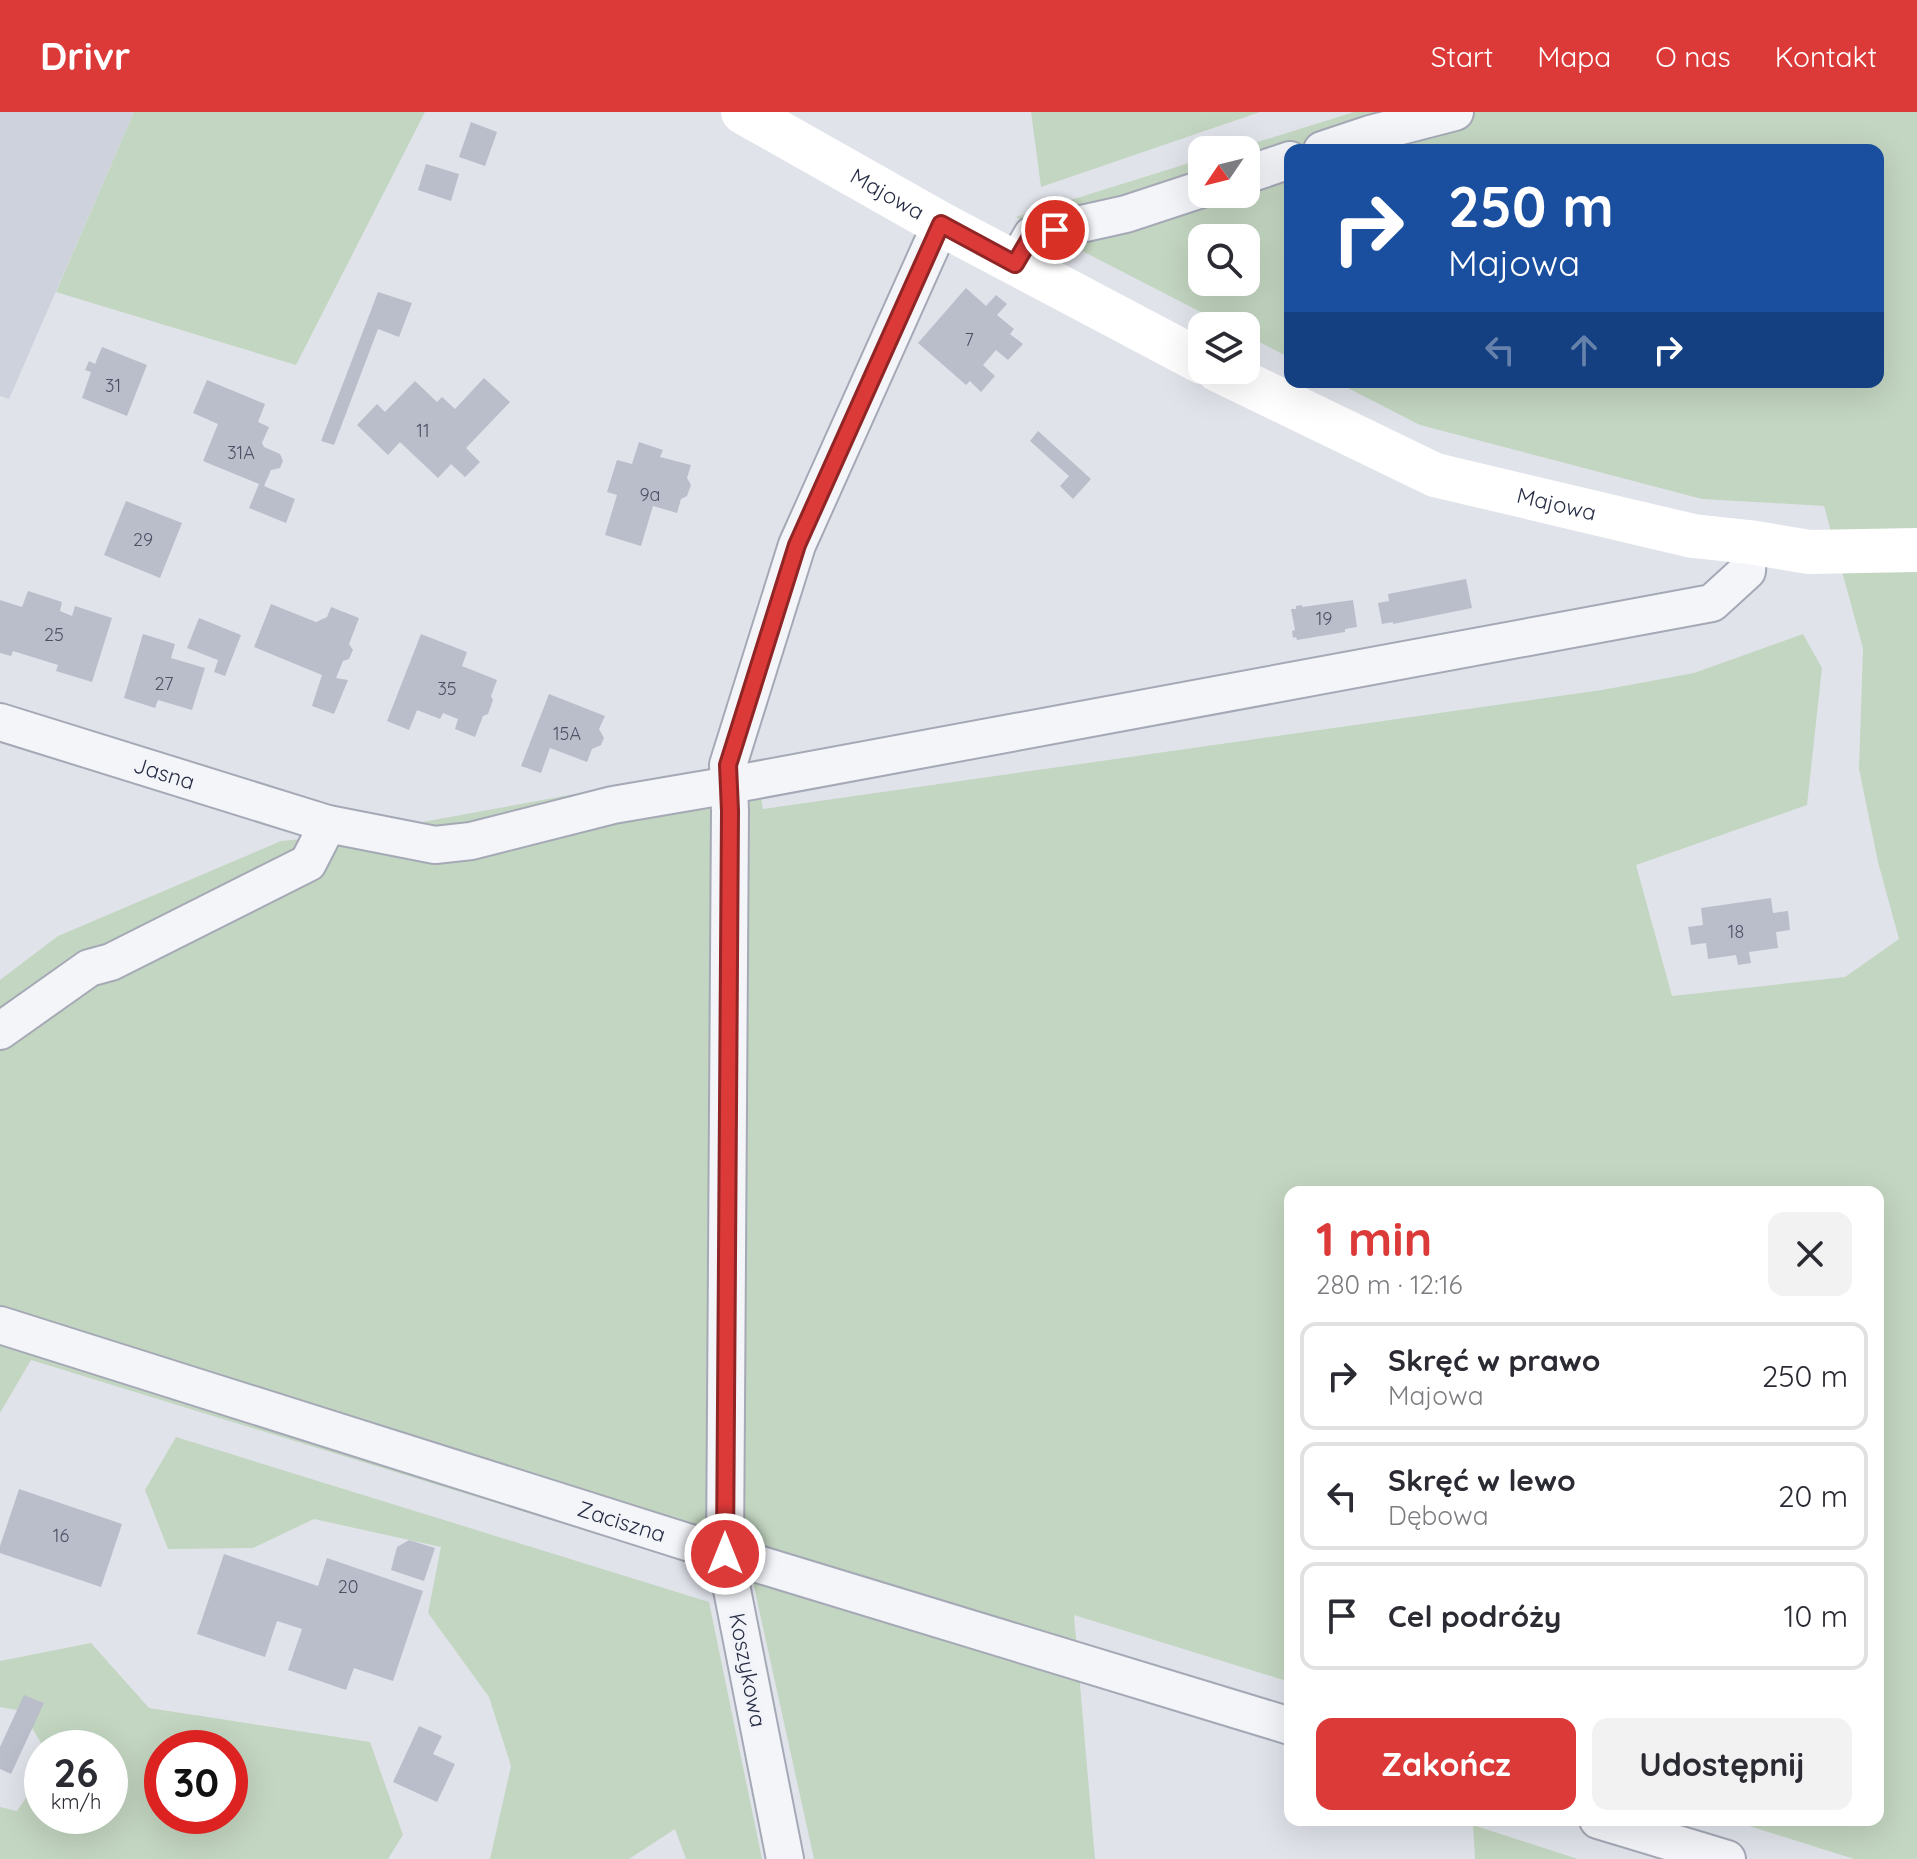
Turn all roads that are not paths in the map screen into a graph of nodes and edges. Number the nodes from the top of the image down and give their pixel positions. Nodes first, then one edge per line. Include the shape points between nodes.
1 (743, 112) edge
2 (1455, 112) edge
3 (1340, 144) edge
4 (1284, 162) edge
5 (1260, 170) edge
6 (1188, 194) edge
7 (941, 224) junction
8 (1015, 264) junction
9 (1188, 355) edge
10 (1247, 384) edge
11 (1749, 542) junction
12 (1917, 550) edge
13 (0, 722) edge
14 (730, 785) junction
15 (328, 824) junction
16 (0, 1031) edge
17 (0, 1325) edge
18 (725, 1554) junction
19 (1284, 1724) edge
20 (1618, 1826) edge
21 (785, 1859) edge
22 (1727, 1859) edge

1 - 7 street, Majowa
2 - 3 street
4 - 5 street
6 - 8 street via 1032,235
7 - 8 street, Majowa
7 - 14 street, Koszykowa via 797,545 728,765
8 - 9 street, Majowa
10 - 11 street, Majowa via 1435,475 1693,536
11 - 12 street, Majowa via 1809,552
11 - 14 street, Jasna via 1747,571 1712,603
13 - 15 street, Jasna
14 - 15 street, Jasna via 435,845
14 - 18 street, Koszykowa
15 - 16 street via 308,863 111,962 89,968
17 - 18 street, Zaciszna
18 - 19 street, Zaciszna
18 - 21 street, Koszykowa
20 - 22 street

